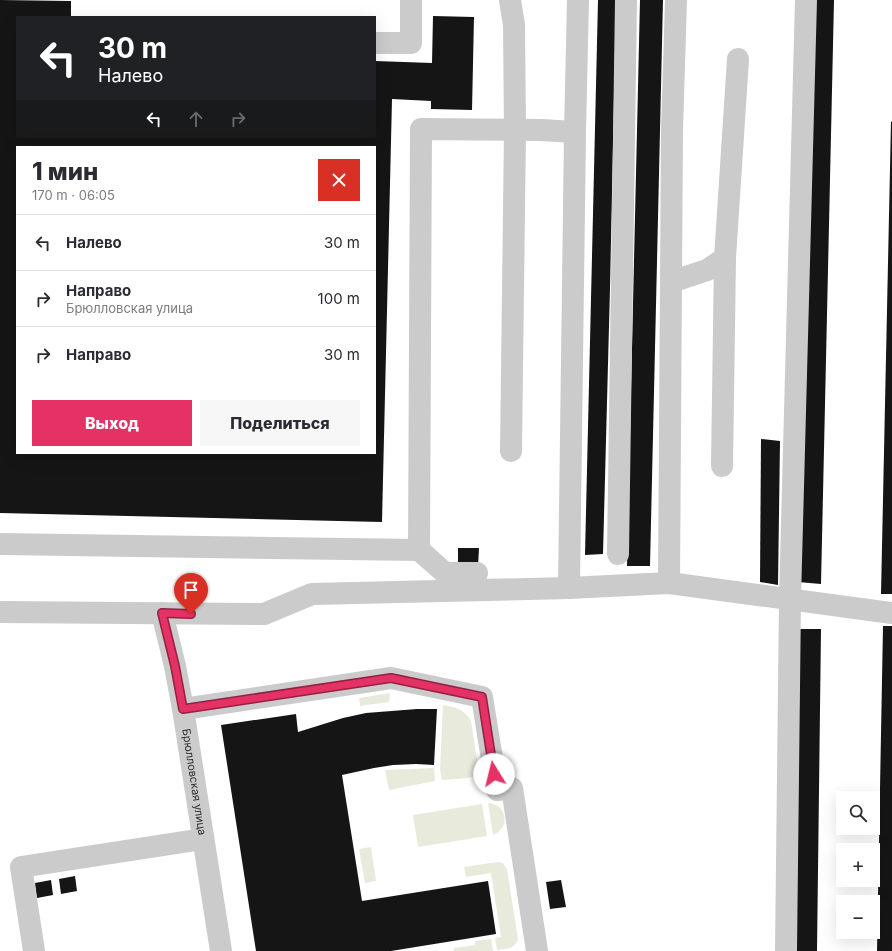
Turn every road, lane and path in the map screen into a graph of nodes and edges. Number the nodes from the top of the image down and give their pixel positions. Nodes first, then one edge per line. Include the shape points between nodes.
1 (411, 0) edge
2 (510, 0) edge
3 (578, 0) edge
4 (626, 0) edge
5 (676, 0) edge
6 (806, 0) edge
7 (376, 43) edge
8 (738, 60) dead end
9 (515, 130) junction
10 (575, 132) junction
11 (725, 258) junction
12 (671, 282) junction
13 (510, 451) dead end
14 (722, 466) dead end
15 (0, 544) edge
16 (419, 550) junction
17 (618, 554) dead end
18 (477, 573) dead end
19 (669, 584) junction
20 (569, 588) junction
21 (790, 599) junction
22 (0, 612) edge
23 (162, 613) junction
24 (892, 613) edge
25 (183, 709) junction
26 (203, 838) junction
27 (34, 951) edge
28 (221, 951) edge
29 (538, 951) edge
30 (786, 951) edge

1 - 7 street via 411,44
2 - 9 street via 514,25
3 - 10 street
4 - 17 street
5 - 12 street
6 - 21 street
8 - 11 street
9 - 10 street
9 - 13 street
9 - 16 street via 421,129
10 - 20 street
11 - 12 street via 707,270
11 - 14 street
12 - 19 street
15 - 16 street
16 - 18 street via 445,573
19 - 20 street
19 - 21 street
20 - 23 street via 312,594 264,614
21 - 24 street
21 - 30 street
22 - 23 street
23 - 25 street, Брюлловская улица
25 - 26 street, Брюлловская улица
25 - 29 street via 391,678 482,697 497,790 512,788
26 - 27 street via 21,868
26 - 28 street, Брюлловская улица

